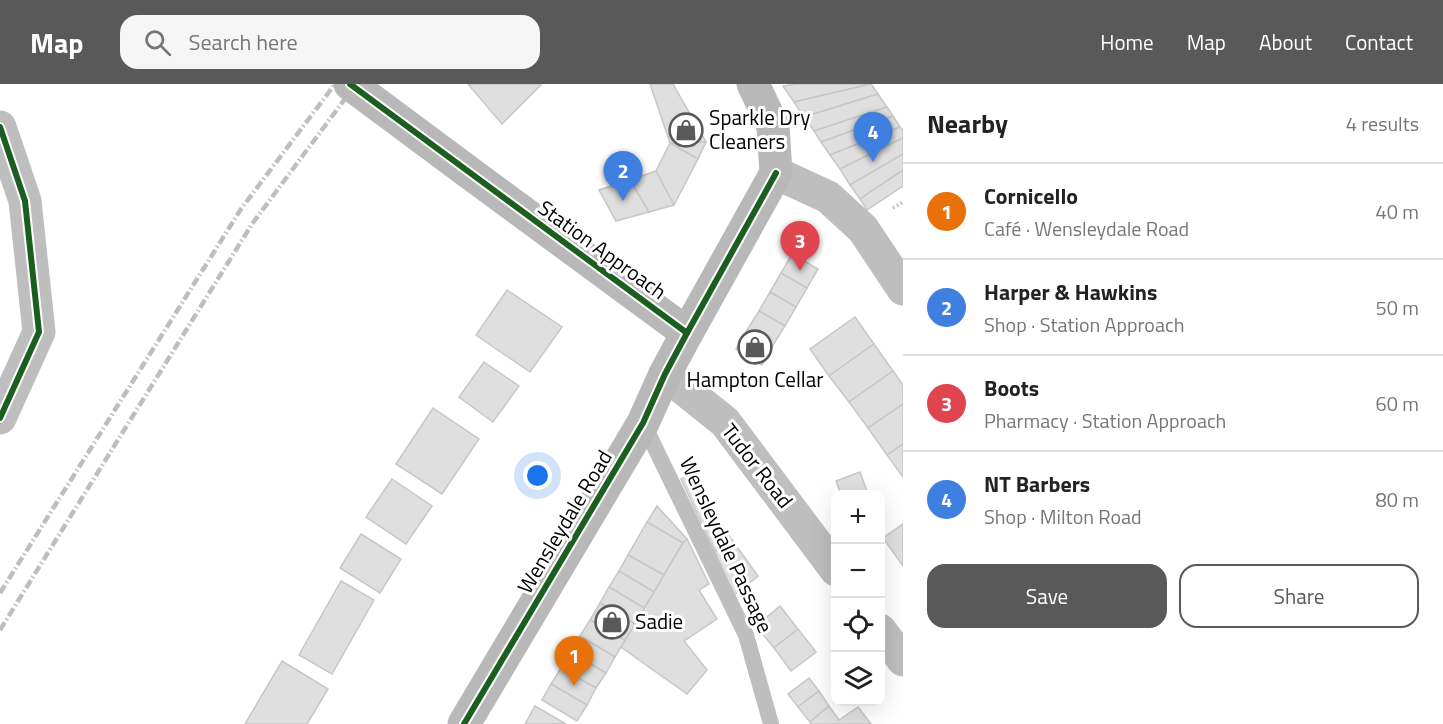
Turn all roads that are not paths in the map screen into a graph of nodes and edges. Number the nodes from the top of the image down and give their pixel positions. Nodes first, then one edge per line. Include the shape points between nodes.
1 (350, 84) edge
2 (753, 84) edge
3 (0, 127) edge
4 (776, 173) junction
5 (903, 289) edge
6 (687, 333) junction
7 (665, 374) junction
8 (0, 418) edge
9 (643, 423) junction
10 (831, 563) edge
11 (885, 637) edge
12 (903, 660) edge
13 (464, 724) edge
14 (771, 724) edge

1 - 6 street, Station Approach, bridge
2 - 4 street via 773,126
3 - 8 street via 25,201 39,332
4 - 5 street via 828,197 863,229
4 - 6 street
6 - 7 street, Wensleydale Road
7 - 9 street, Wensleydale Road
7 - 10 street, Tudor Road via 725,422
9 - 13 street, Wensleydale Road
9 - 14 lane, Wensleydale Passage via 746,635
11 - 12 street

